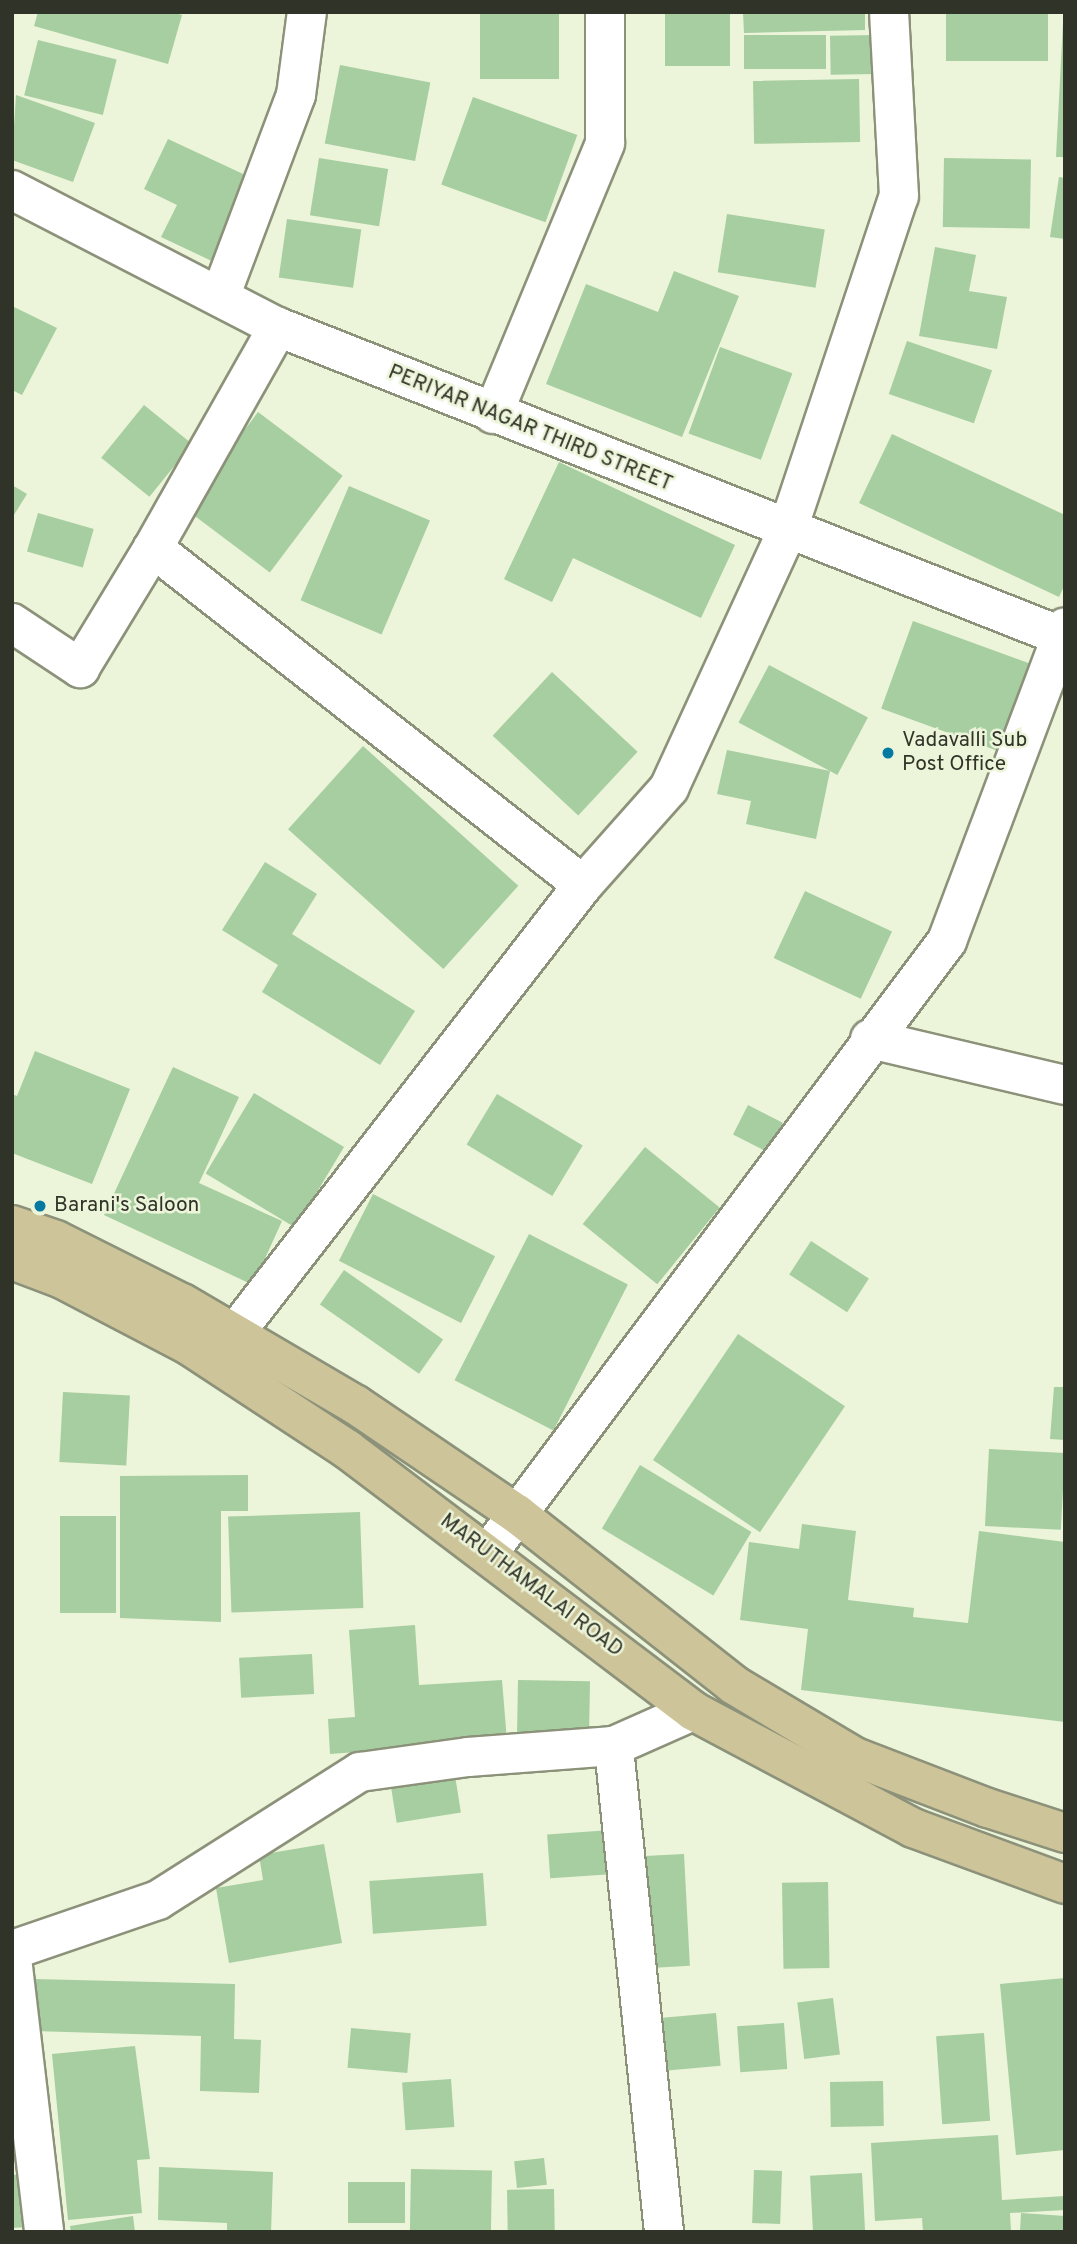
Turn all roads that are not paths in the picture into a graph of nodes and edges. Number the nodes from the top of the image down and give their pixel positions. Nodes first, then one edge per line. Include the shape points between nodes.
1 (307, 12) edge
2 (605, 12) edge
3 (889, 12) edge
4 (12, 190) edge
5 (220, 297) junction
6 (278, 327) junction
7 (493, 414) junction
8 (787, 532) junction
9 (153, 548) junction
10 (12, 623) edge
11 (1063, 631) edge
12 (583, 885) junction
13 (870, 1039) junction
14 (1065, 1085) edge
15 (12, 1225) edge
16 (12, 1261) edge
17 (234, 1333) junction
18 (517, 1514) junction
19 (489, 1552) junction
20 (693, 1711) junction
21 (614, 1746) junction
22 (1065, 1833) edge
23 (1065, 1884) edge
24 (12, 1950) edge
25 (12, 1958) edge
26 (44, 2232) edge
27 (664, 2232) edge

1 - 5 street via 296,95
2 - 7 street via 605,143
3 - 8 street via 899,196
4 - 5 street, PERIYAR NAGAR THIRD STREET
5 - 6 street, PERIYAR NAGAR THIRD STREET
6 - 7 street, PERIYAR NAGAR THIRD STREET
6 - 9 street
7 - 8 street, PERIYAR NAGAR THIRD STREET
8 - 11 street, PERIYAR NAGAR THIRD STREET
8 - 12 street via 669,788
9 - 10 street via 80,668
9 - 12 street
11 - 13 street via 947,941
12 - 17 street
13 - 14 street
13 - 18 street
15 - 17 main road via 56,1240
16 - 19 main road, MARUTHAMALAI ROAD via 62,1279 190,1346 347,1449
17 - 18 main road via 356,1405
18 - 19 street
18 - 22 main road via 734,1685 855,1756
19 - 20 main road, MARUTHAMALAI ROAD
20 - 21 street
20 - 23 main road, MARUTHAMALAI ROAD via 913,1828
21 - 24 street via 468,1756 360,1772 159,1900
21 - 27 street
25 - 26 street

